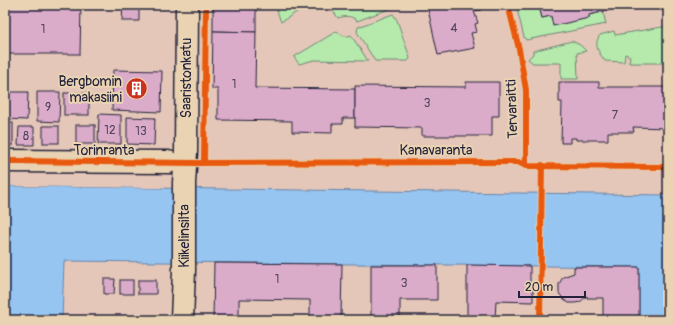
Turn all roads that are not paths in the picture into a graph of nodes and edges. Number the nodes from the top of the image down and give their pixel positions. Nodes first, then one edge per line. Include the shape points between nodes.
1 (187, 5) edge
2 (177, 157) junction
3 (5, 161) edge
4 (182, 320) edge

1 - 2 street, Saaristonkatu
2 - 3 street, Torinranta
2 - 4 street, Kiikelinsilta via 184,183

